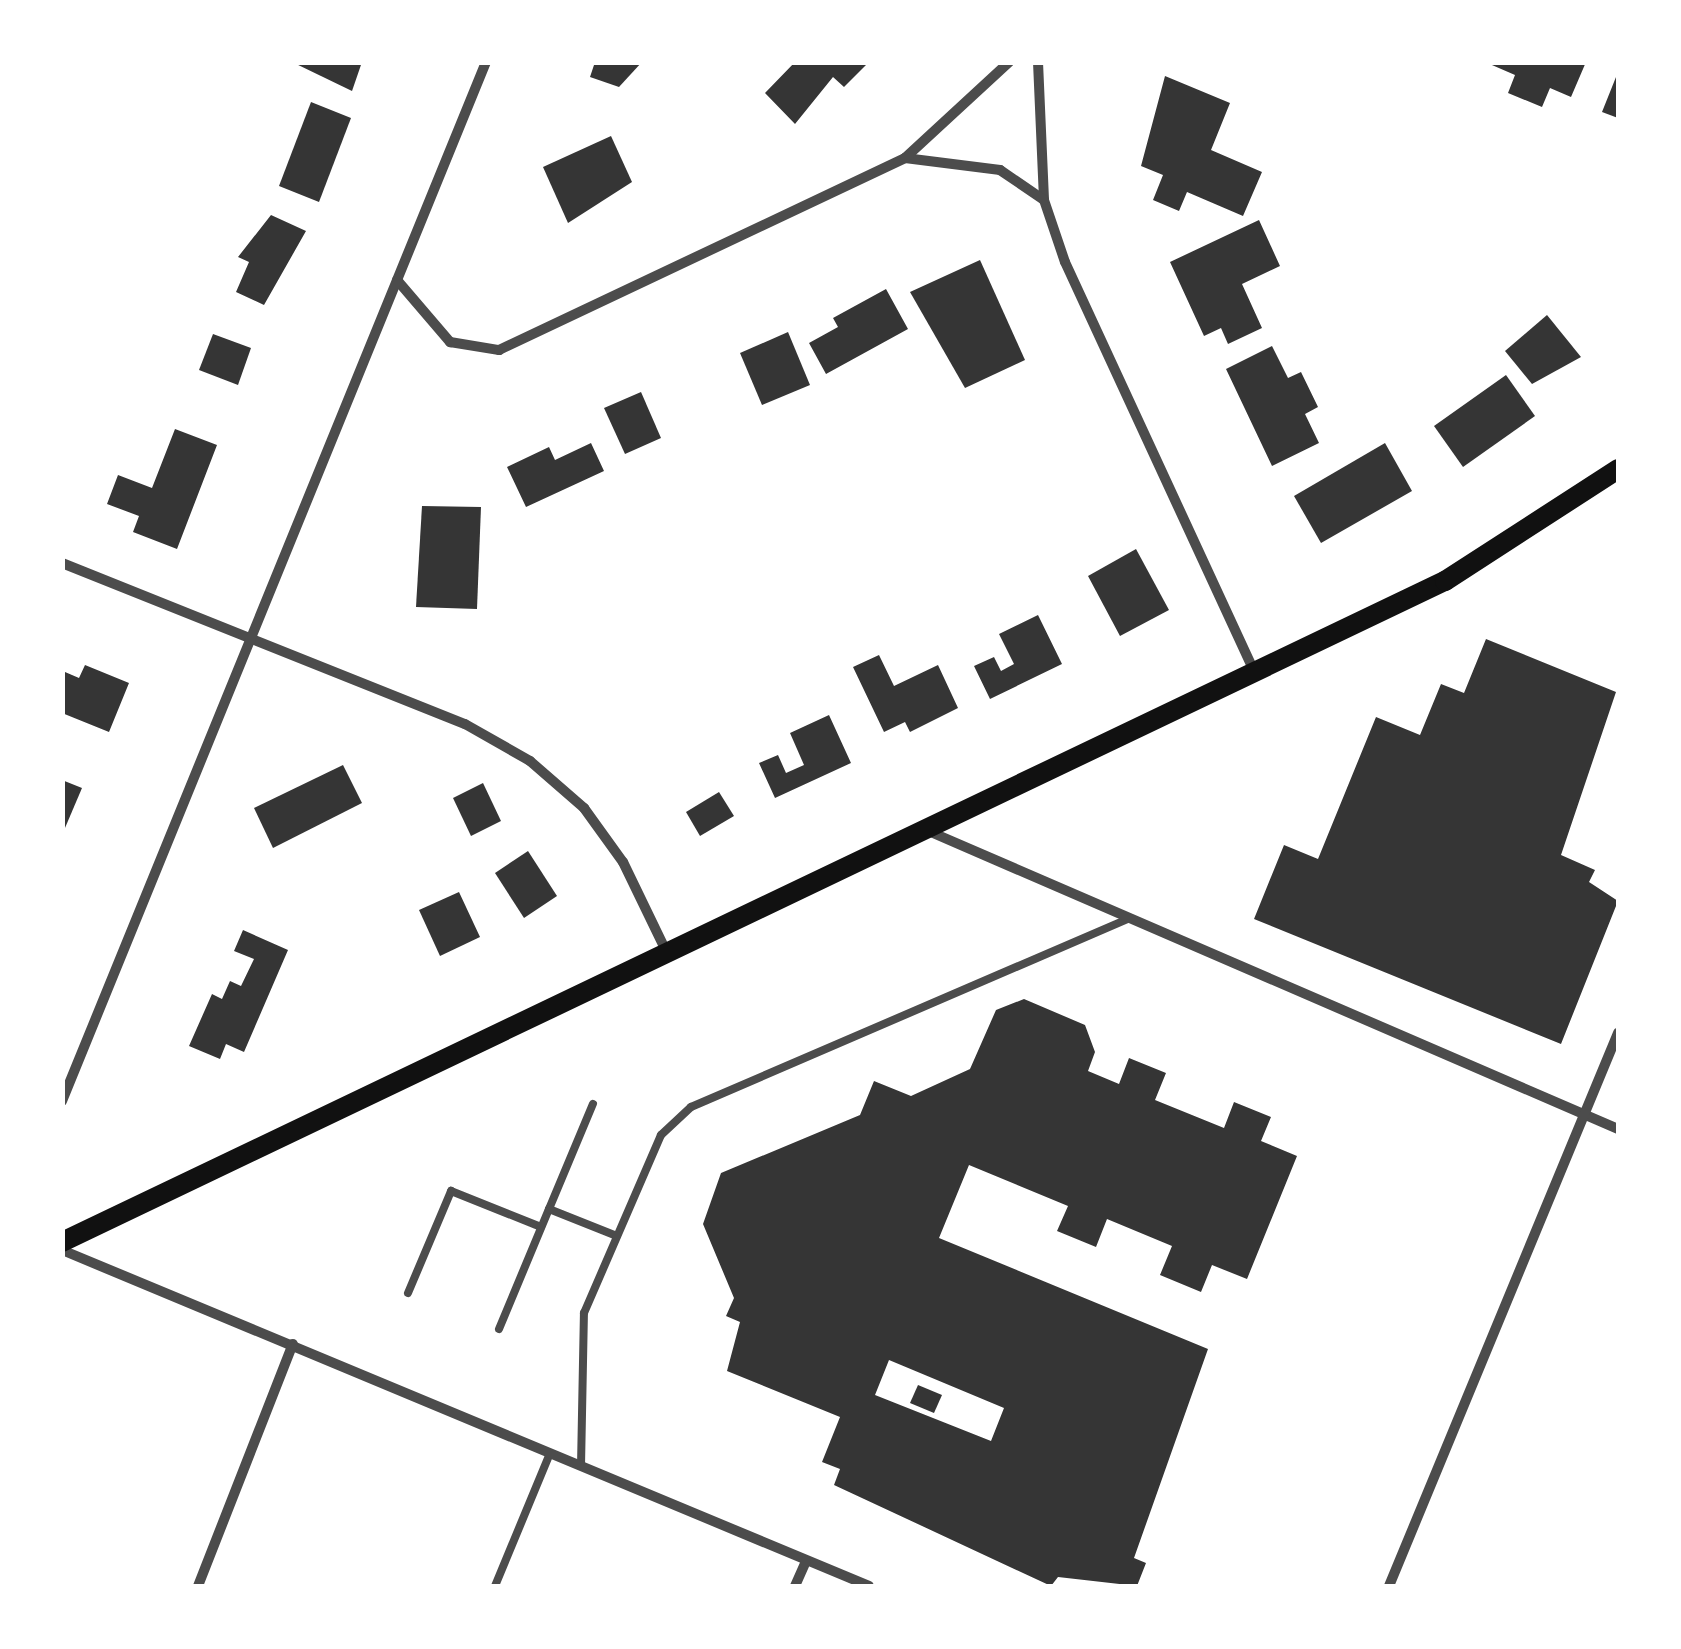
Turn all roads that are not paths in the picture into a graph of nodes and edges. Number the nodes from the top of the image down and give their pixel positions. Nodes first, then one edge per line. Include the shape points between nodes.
1 (486, 62) edge
2 (1008, 62) edge
3 (1038, 62) edge
4 (906, 158) junction
5 (1044, 200) junction
6 (397, 280) junction
7 (1618, 469) edge
8 (62, 564) edge
9 (252, 634) junction
10 (1256, 674) junction
11 (934, 833) junction
12 (1130, 918) junction
13 (667, 954) junction
14 (1618, 1033) edge
15 (62, 1100) edge
16 (593, 1104) dead end
17 (1584, 1113) junction
18 (1618, 1128) edge
19 (549, 1209) junction
20 (541, 1227) junction
21 (617, 1236) junction
22 (62, 1242) edge
23 (62, 1250) edge
24 (408, 1293) dead end
25 (499, 1329) dead end
26 (293, 1344) junction
27 (550, 1453) junction
28 (581, 1466) junction
29 (806, 1561) junction
30 (198, 1586) edge
31 (496, 1586) edge
32 (796, 1586) edge
33 (869, 1586) edge
34 (1389, 1586) edge

1 - 6 street
2 - 4 street
3 - 5 street
4 - 5 street via 1000,170
4 - 6 street via 499,350 450,342
5 - 10 street
6 - 9 street
7 - 10 main road via 1445,581
8 - 9 street
9 - 13 street via 530,761 584,808 623,862
9 - 15 street
10 - 11 main road
11 - 12 street
11 - 13 main road
12 - 17 street
12 - 21 lane via 691,1106 661,1135
13 - 22 main road
14 - 17 street
16 - 19 lane
17 - 18 street
17 - 34 street
19 - 20 lane
19 - 21 lane
20 - 24 lane via 451,1191
20 - 25 lane
21 - 28 lane via 584,1313
23 - 26 street
26 - 27 street
26 - 30 street
27 - 28 street
27 - 31 lane
28 - 29 street
29 - 32 street
29 - 33 street

